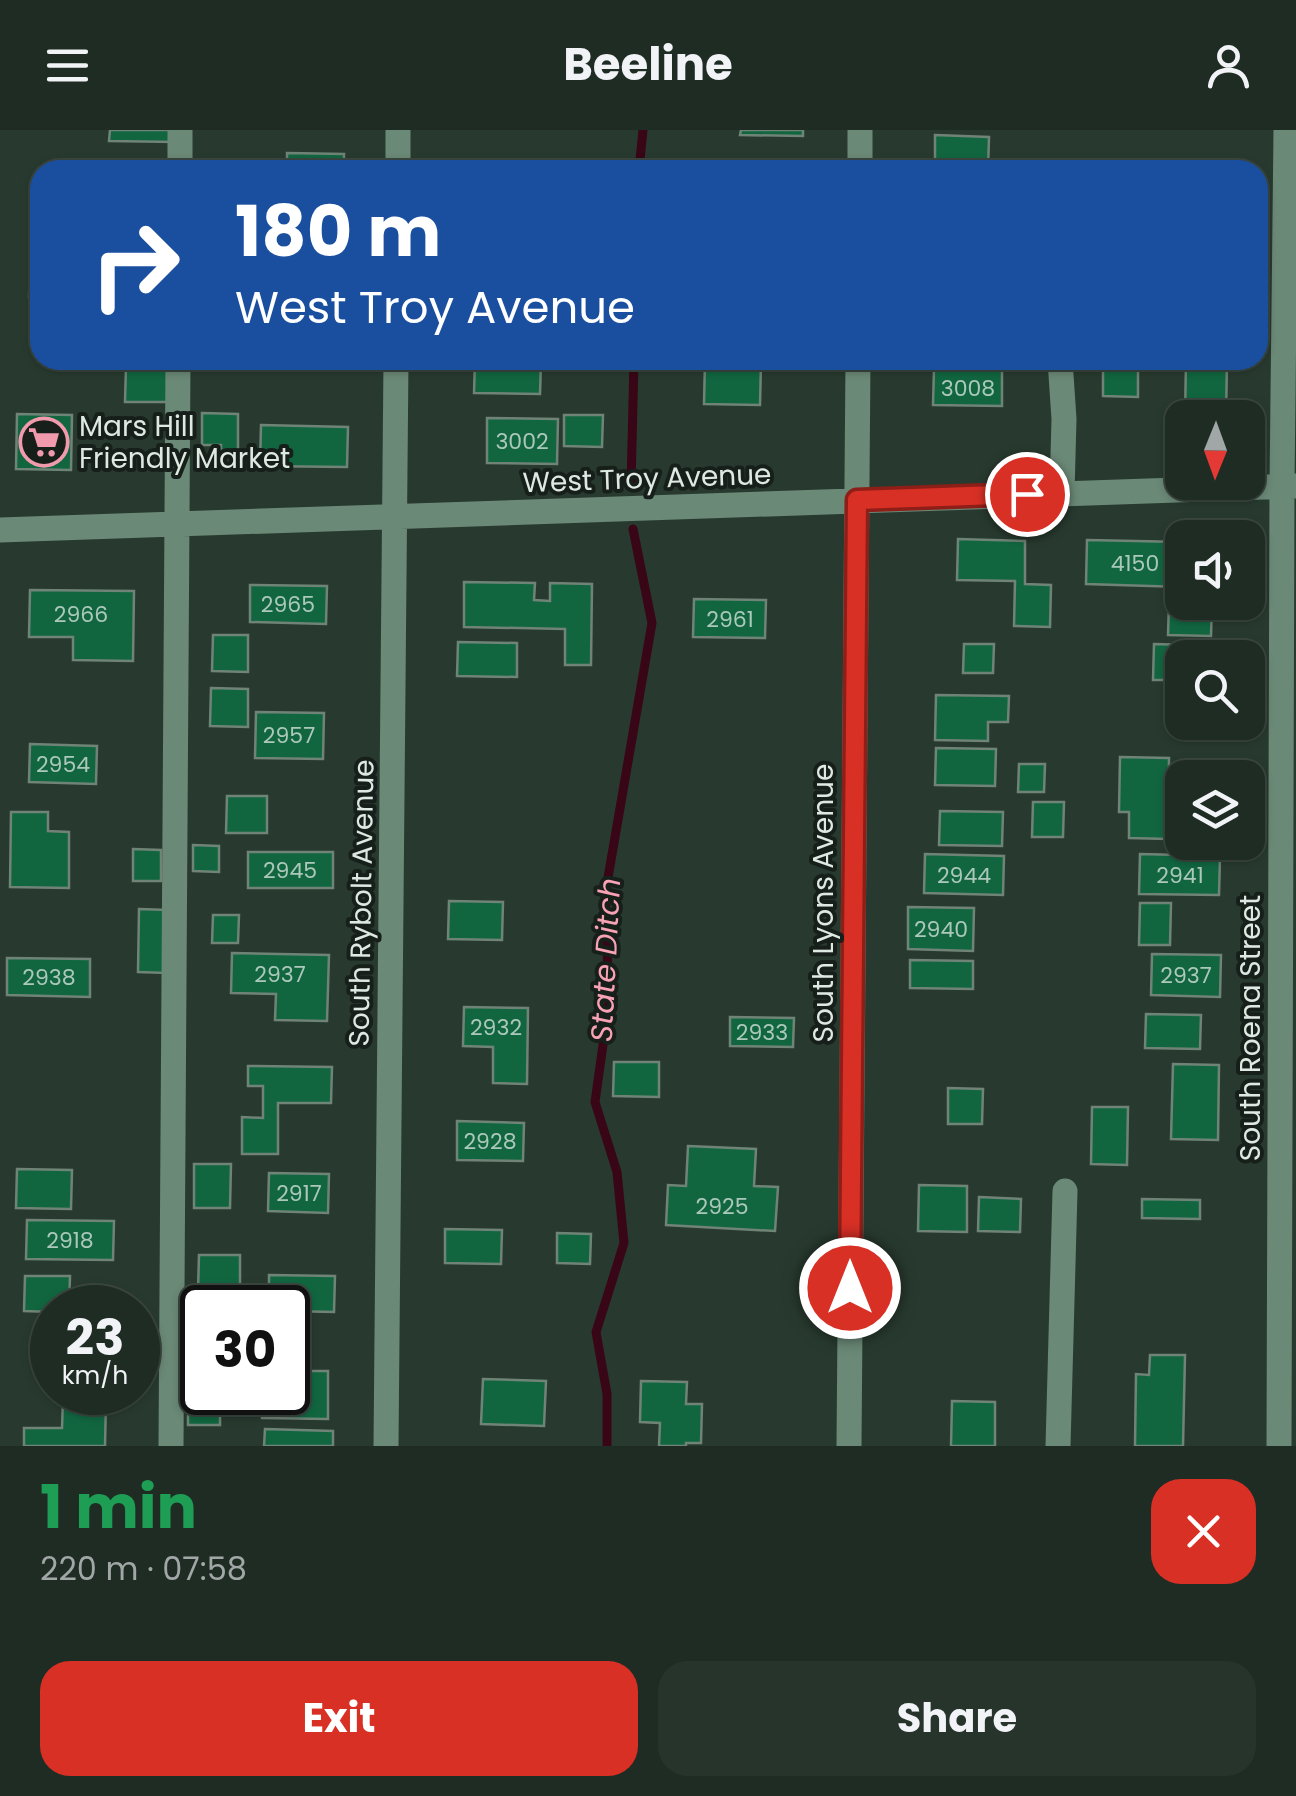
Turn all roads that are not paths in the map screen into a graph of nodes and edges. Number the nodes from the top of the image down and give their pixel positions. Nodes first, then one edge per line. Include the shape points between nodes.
1 (180, 130) edge
2 (398, 130) edge
3 (860, 130) edge
4 (1286, 130) edge
5 (180, 160) edge
6 (398, 160) edge
7 (860, 160) edge
8 (178, 370) edge
9 (396, 370) edge
10 (858, 370) edge
11 (1061, 370) edge
12 (1289, 486) edge
13 (1062, 493) junction
14 (857, 500) junction
15 (394, 516) junction
16 (177, 524) junction
17 (0, 530) edge
18 (1065, 1191) dead end
19 (171, 1446) edge
20 (386, 1446) edge
21 (849, 1446) edge
22 (1058, 1446) edge
23 (1279, 1446) edge

1 - 5 street
2 - 6 street
3 - 7 street
4 - 12 street, South Roena Street
8 - 16 street
9 - 15 street, South Rybolt Avenue
10 - 14 street, South Lyons Avenue
11 - 13 street
12 - 13 street, West Troy Avenue
12 - 23 street, South Roena Street
13 - 14 street, West Troy Avenue
14 - 15 street, West Troy Avenue
14 - 21 street, South Lyons Avenue
15 - 16 street, West Troy Avenue
15 - 20 street, South Rybolt Avenue
16 - 17 street, West Troy Avenue
16 - 19 street
18 - 22 street

